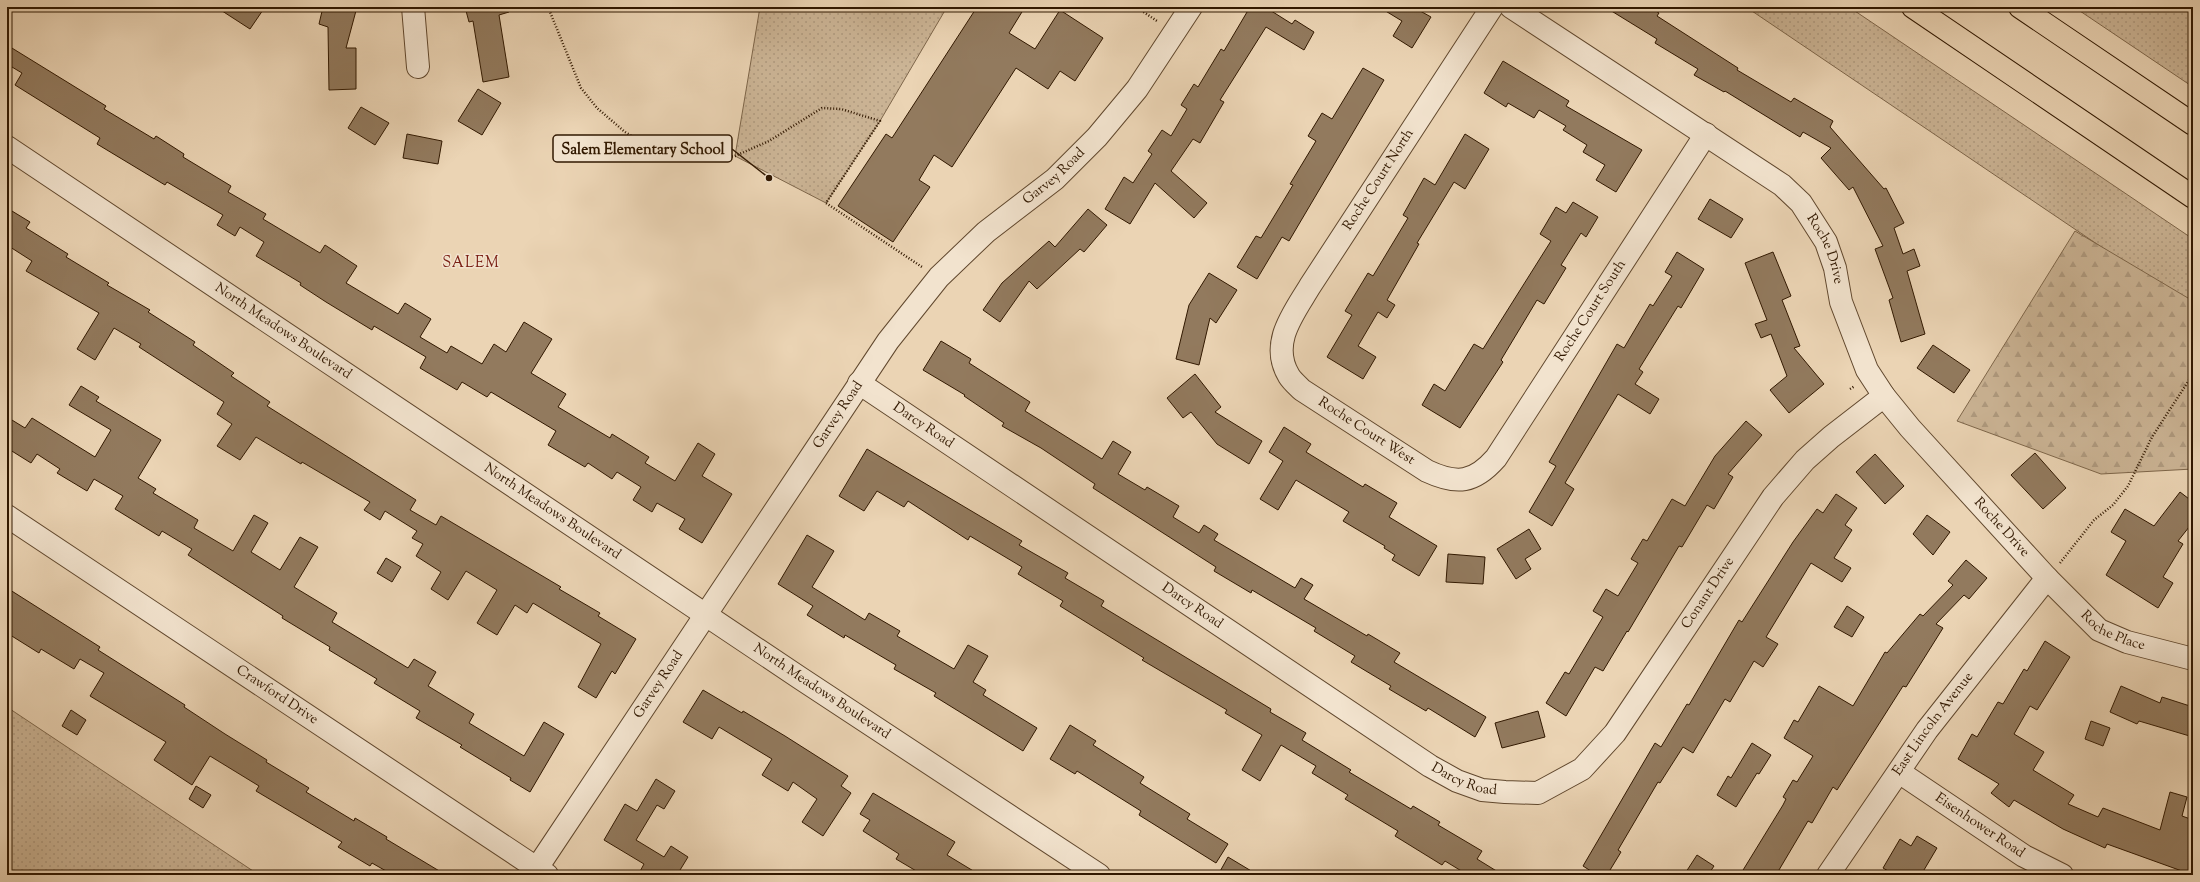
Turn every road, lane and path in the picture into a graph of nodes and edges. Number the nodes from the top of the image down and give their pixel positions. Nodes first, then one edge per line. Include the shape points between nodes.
1 (413, 7) edge
2 (548, 7) edge
3 (1136, 7) edge
4 (1191, 7) edge
5 (1492, 7) edge
6 (1511, 7) edge
7 (1913, 7) edge
8 (2020, 7) edge
9 (1158, 22) dead end
10 (418, 67) dead end
11 (2193, 124) edge
12 (1706, 134) junction
13 (7, 147) edge
14 (2193, 197) edge
15 (939, 277) junction
16 (1283, 358) joint
17 (2193, 374) edge
18 (859, 383) junction
19 (1884, 396) junction
20 (1467, 479) joint
21 (7, 516) edge
22 (2047, 578) junction
23 (706, 614) junction
24 (2193, 659) edge
25 (1899, 772) junction
26 (1538, 793) joint
27 (542, 872) edge
28 (1099, 875) edge
29 (1828, 875) edge
30 (2062, 875) edge

1 - 10 street
2 - 15 path via 581,88 597,108 625,132 654,150 680,160 709,160 735,156 769,141 822,108 841,109 880,121 826,203
3 - 9 path
4 - 15 street, Garvey Road via 1137,89 1097,137 1055,179 986,232
5 - 16 street, Roche Court North via 1287,323 1282,340
6 - 12 street, Roche Drive
7 - 14 highway
8 - 11 highway
12 - 19 street, Roche Drive via 1782,185 1801,203 1815,222 1826,242 1835,268 1841,302 1867,370
12 - 20 street, Roche Court South via 1496,458 1484,472
13 - 23 street, North Meadows Boulevard
15 - 18 street, Garvey Road via 888,341
16 - 20 street, Roche Court West via 1289,376 1302,390 1440,477 1446,480
17 - 22 path via 2152,437 2128,486 2113,505 2094,520
18 - 23 street, Garvey Road
18 - 26 street, Darcy Road via 1430,766 1457,781 1482,790
19 - 22 street, Roche Drive
19 - 26 street, Conant Drive via 1805,460 1773,497 1615,732 1582,769
21 - 27 street, Crawford Drive
22 - 24 street, Roche Place via 2099,630 2127,642
22 - 25 street, East Lincoln Avenue via 1963,683
23 - 27 street, Garvey Road
23 - 28 street, North Meadows Boulevard
25 - 29 street, East Lincoln Avenue
25 - 30 street, Eisenhower Road via 2024,856

